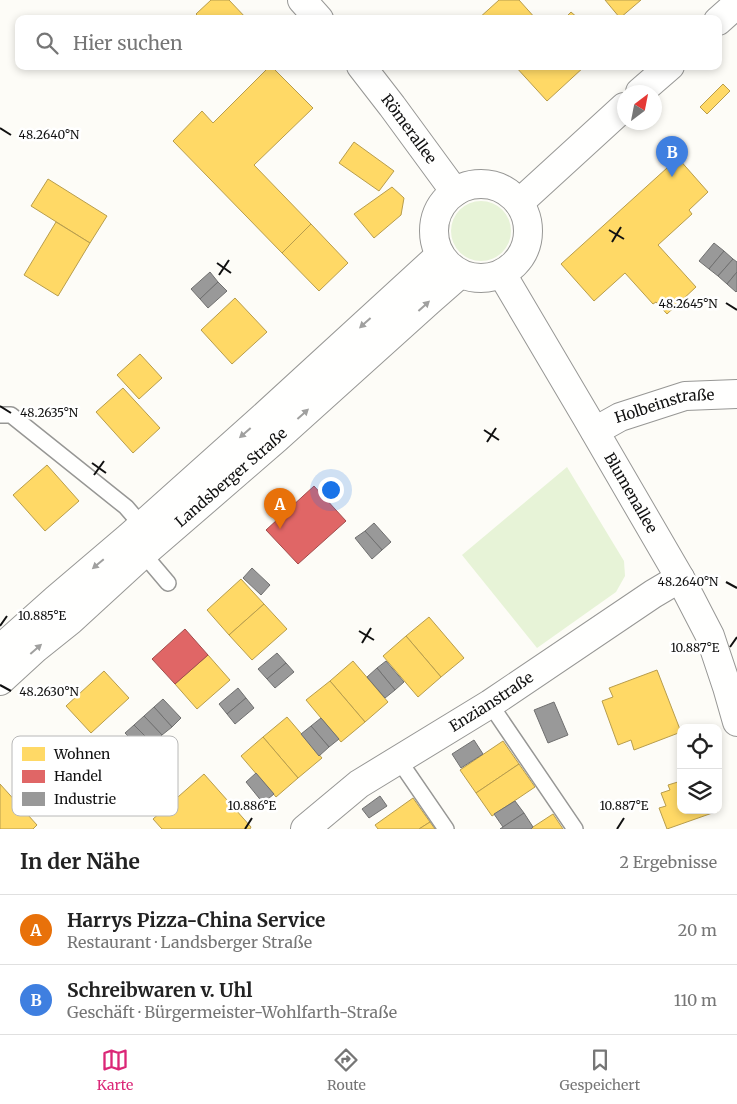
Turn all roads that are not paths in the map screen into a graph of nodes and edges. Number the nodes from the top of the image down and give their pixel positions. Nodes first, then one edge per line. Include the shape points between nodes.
1 (302, 0) edge
2 (737, 4) edge
3 (315, 15) edge
4 (722, 18) edge
5 (364, 70) edge
6 (665, 70) edge
7 (648, 85) edge
8 (617, 113) edge
9 (455, 192) junction
10 (519, 203) junction
11 (440, 255) junction
12 (460, 274) junction
13 (502, 274) junction
14 (737, 394) edge
15 (0, 415) edge
16 (595, 431) junction
17 (143, 540) junction
18 (680, 578) junction
19 (168, 583) dead end
20 (0, 649) edge
21 (0, 682) edge
22 (490, 704) junction
23 (737, 722) edge
24 (398, 759) junction
25 (305, 829) edge
26 (446, 829) edge
27 (575, 829) edge

1 - 3 street
2 - 4 street
5 - 9 street, Römerallee
6 - 7 street
8 - 10 street
9 - 10 street via 468,186 496,186
9 - 11 street via 437,213 434,227
10 - 13 street via 526,215 527,242 513,267
11 - 12 street
11 -> 17 street, Landsberger Straße via 261,419
12 - 13 street via 474,278
17 -> 12 street, Landsberger Straße via 276,438
13 - 16 street, Blumenallee
14 - 16 street, Holbeinstraße via 685,396 620,417
15 - 17 lane via 11,415 126,507
16 - 18 street, Blumenallee
17 - 19 lane
17 -> 20 street, Landsberger Straße via 55,600
21 -> 17 street, Landsberger Straße via 72,620
18 - 22 street, Enzianstraße
18 - 23 street, Blumenallee via 710,636
22 - 24 street, Enzianstraße
22 - 27 lane
24 - 25 street, Enzianstraße via 359,784
24 - 26 lane

